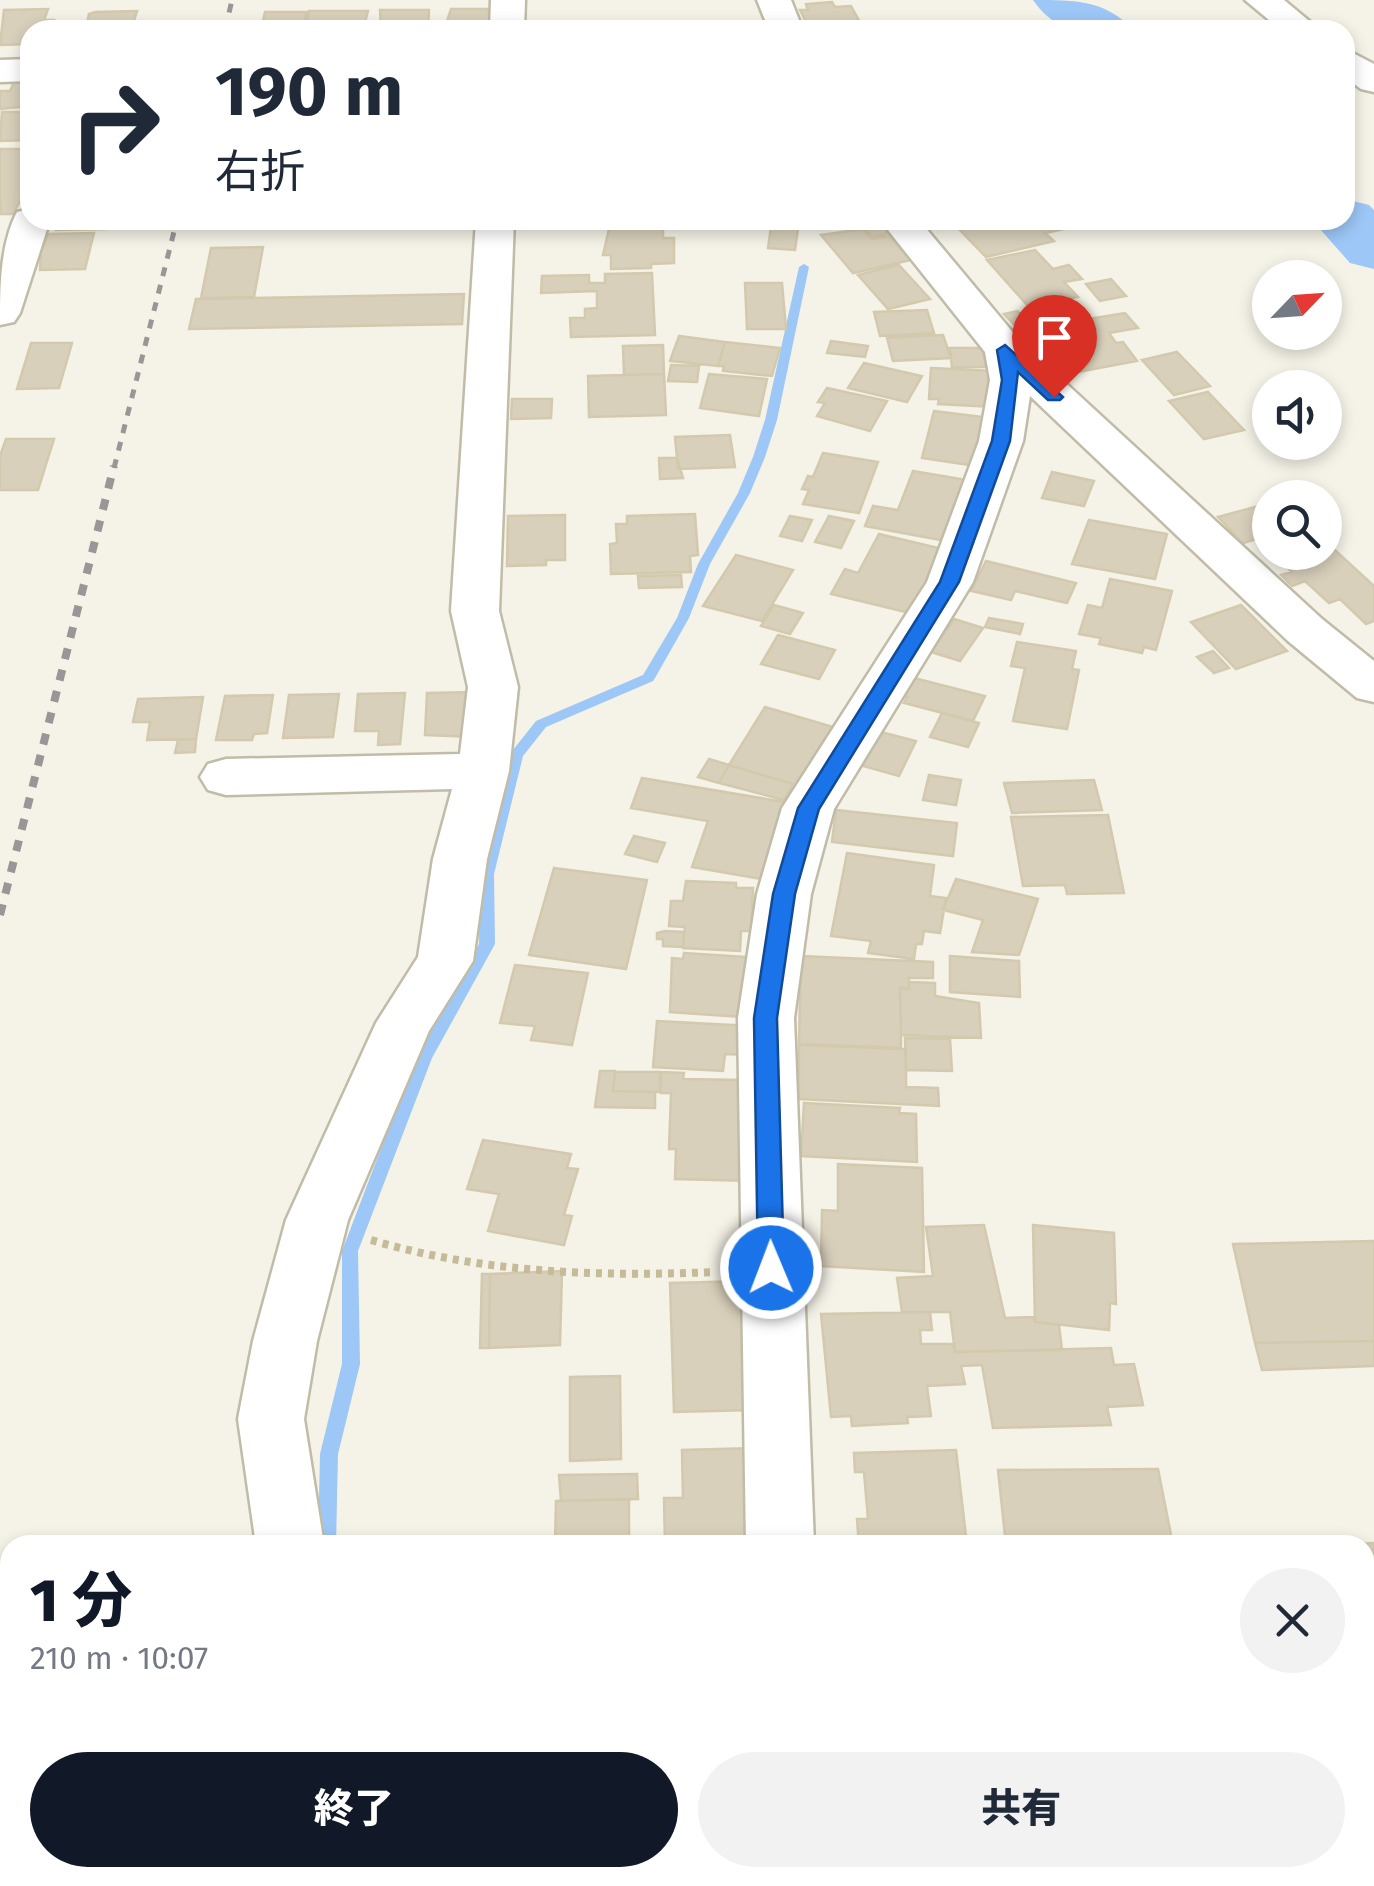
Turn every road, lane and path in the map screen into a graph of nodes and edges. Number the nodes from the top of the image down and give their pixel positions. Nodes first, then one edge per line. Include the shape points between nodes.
1 (1262, 0) edge
2 (1289, 20) edge
3 (27, 230) edge
4 (495, 230) edge
5 (907, 230) edge
6 (0, 313) edge
7 (1005, 350) junction
8 (1374, 686) edge
9 (484, 771) junction
10 (226, 777) dead end
11 (381, 1243) dead end
12 (771, 1268) junction
13 (289, 1535) edge
14 (780, 1535) edge

1 - 2 street
3 - 6 street
4 - 9 street via 475,611 492,687
5 - 7 street
7 - 8 street via 1305,630
7 - 12 street via 1011,380 1001,441 950,582 808,808 784,894 766,1018
9 - 10 street
9 - 13 street via 460,859 445,962 404,1023 317,1220 285,1341 271,1418
11 - 12 path via 484,1265 661,1275
12 - 14 street

